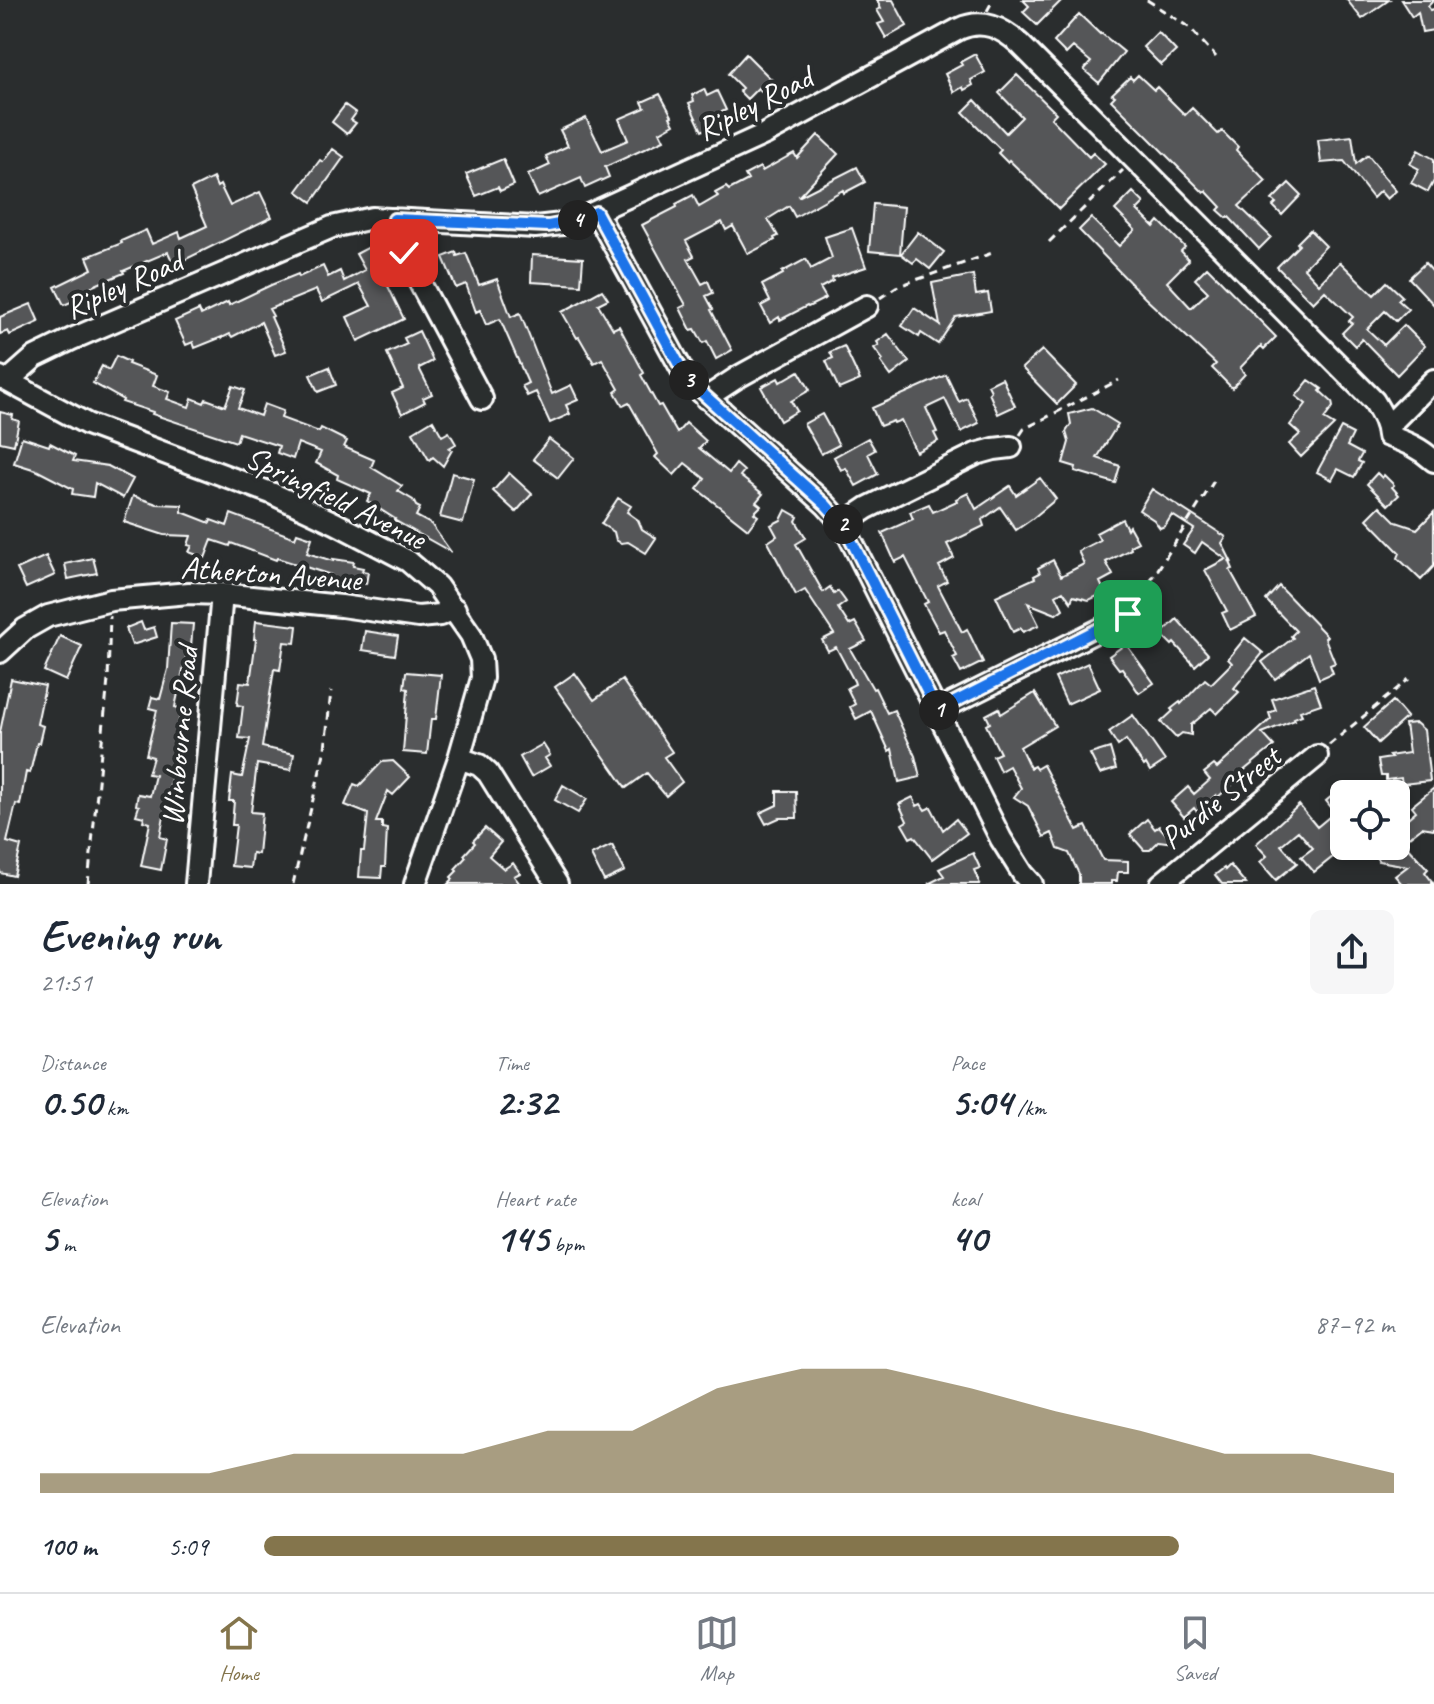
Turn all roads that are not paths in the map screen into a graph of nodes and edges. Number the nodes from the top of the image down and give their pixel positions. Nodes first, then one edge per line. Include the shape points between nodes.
1 (596, 212) junction
2 (394, 219) junction
3 (867, 306) road end
4 (4, 378) edge
5 (1434, 380) edge
6 (706, 398) junction
7 (482, 399) dead end
8 (1388, 431) junction
9 (1011, 447) road end
10 (1434, 461) edge
11 (843, 524) junction
12 (222, 594) junction
13 (1142, 595) road end
14 (455, 609) junction
15 (0, 652) edge
16 (937, 711) junction
17 (1317, 756) road end
18 (459, 758) junction
19 (1175, 880) edge
20 (196, 884) edge
21 (415, 884) edge
22 (557, 884) edge
23 (1032, 884) edge

1 - 2 street, Ripley Road via 548,226
1 - 6 street via 682,370
1 - 8 street, Ripley Road via 755,139 959,29 989,25 1012,37 1374,401
2 - 4 street, Ripley Road via 355,221 297,241 60,345
2 - 7 street via 404,253
3 - 6 street
4 - 14 street, Springfield Avenue via 87,424 271,493 335,523 408,561
5 - 8 street
6 - 11 street
8 - 10 street
9 - 11 street via 976,454
11 - 16 street
12 - 14 street, Atherton Avenue via 418,617
12 - 15 street, Atherton Avenue via 111,600 48,616
12 - 20 street, Winbourne Road
13 - 16 street via 1117,621
14 - 18 street, Springfield Avenue via 482,668
16 - 23 street via 1001,839
17 - 19 street, Purdie Street
18 - 21 street, Springfield Avenue
18 - 22 street via 488,773

